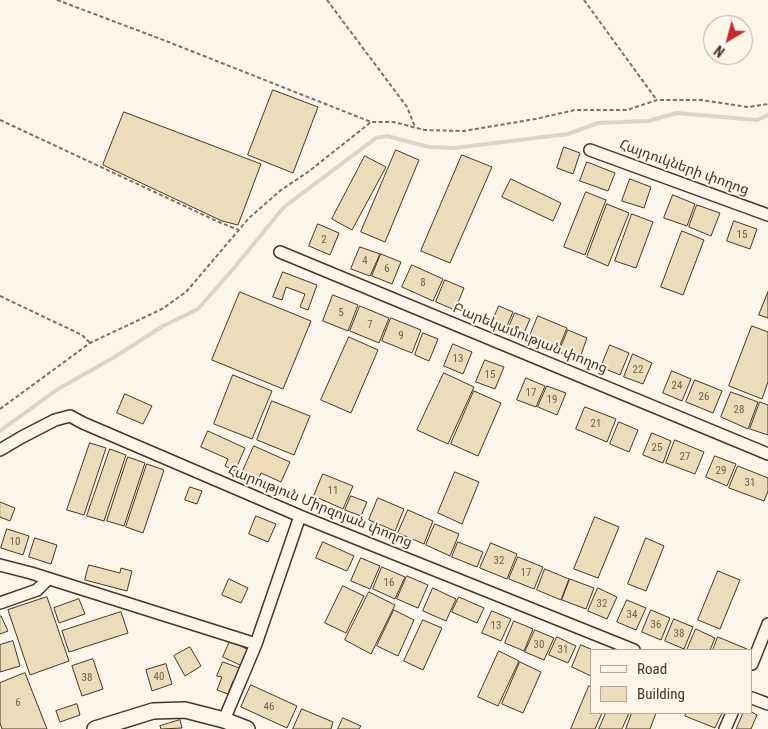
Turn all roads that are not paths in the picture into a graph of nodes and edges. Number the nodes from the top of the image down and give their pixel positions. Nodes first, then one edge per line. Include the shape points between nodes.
1 (590, 150) dead end
2 (768, 215) edge
3 (280, 252) dead end
4 (0, 450) edge
5 (768, 454) edge
6 (300, 516) junction
7 (0, 565) edge
8 (48, 579) junction
9 (0, 602) edge
10 (768, 624) edge
11 (256, 644) junction
12 (632, 649) edge
13 (753, 662) edge
14 (753, 698) edge
15 (768, 704) edge
16 (732, 714) edge
17 (224, 720) junction
18 (95, 729) edge
19 (247, 729) edge
20 (725, 729) edge

1 - 2 street, Հայդուկների փողոց
3 - 5 street, Բարեկամության փողոց
4 - 6 street, Հարություն Միրզոյան փողոց via 55,420 70,416
6 - 11 street
6 - 12 street, Հարություն Միրզոյան փողոց
7 - 8 street
8 - 9 street via 37,590
8 - 11 street
10 - 13 street
11 - 17 street
14 - 15 street
16 - 20 street
17 - 18 main road via 185,710 152,710
17 - 19 main road

